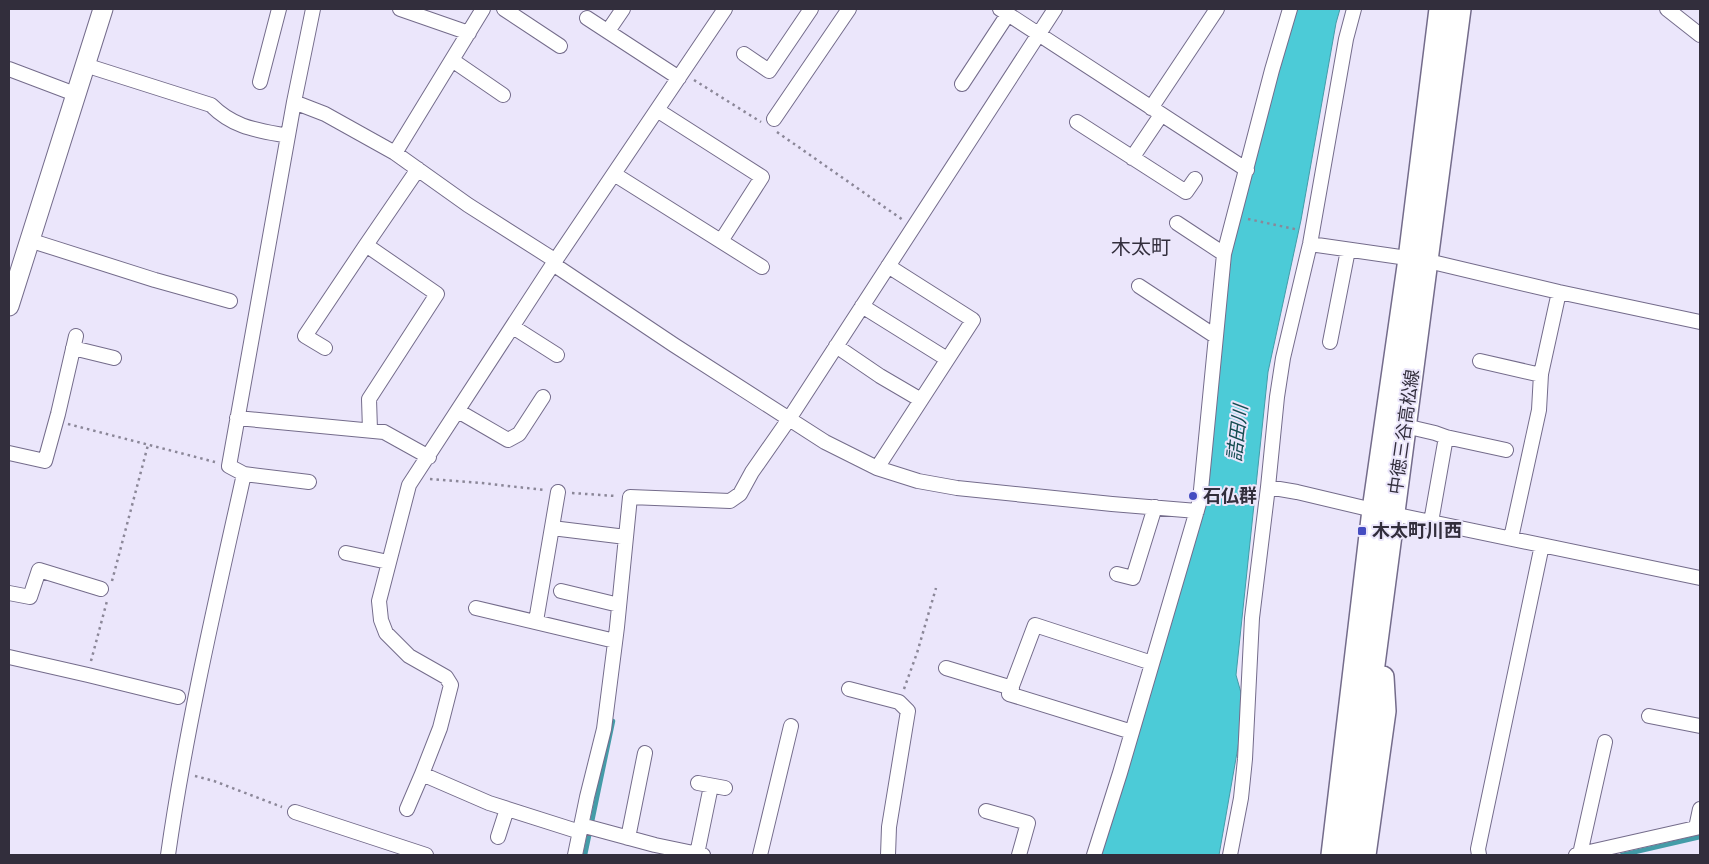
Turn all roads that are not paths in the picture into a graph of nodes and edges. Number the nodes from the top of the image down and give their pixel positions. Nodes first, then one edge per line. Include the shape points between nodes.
1 (103, 9) edge
2 (279, 9) edge
3 (313, 9) edge
4 (483, 9) edge
5 (504, 9) edge
6 (623, 9) edge
7 (812, 9) edge
8 (849, 9) edge
9 (1055, 9) edge
10 (1218, 9) edge
11 (1290, 9) edge
12 (1354, 9) edge
13 (1440, 9) edge
14 (1460, 9) edge
15 (1667, 9) edge
16 (405, 10) edge
17 (722, 10) edge
18 (1004, 11) edge
19 (587, 18) dead end
20 (608, 31) junction
21 (469, 32) junction
22 (1038, 34) junction
23 (1700, 35) edge
24 (560, 46) dead end
25 (744, 54) dead end
26 (452, 60) junction
27 (85, 65) junction
28 (9, 69) edge
29 (680, 75) junction
30 (260, 82) dead end
31 (962, 84) dead end
32 (75, 94) junction
33 (503, 95) dead end
34 (294, 102) junction
35 (657, 110) junction
36 (1156, 111) junction
37 (1077, 122) dead end
38 (771, 125) road end
39 (288, 136) junction
40 (395, 153) junction
41 (1132, 158) junction
42 (418, 169) junction
43 (1247, 170) junction
44 (614, 174) junction
45 (1195, 179) dead end
46 (1177, 223) dead end
47 (29, 240) junction
48 (721, 241) junction
49 (1310, 244) junction
50 (366, 245) junction
51 (1348, 250) junction
52 (1224, 254) junction
53 (1419, 260) junction
54 (554, 263) junction
55 (888, 266) junction
56 (762, 267) dead end
57 (1139, 286) dead end
58 (1560, 292) junction
59 (10, 296) edge
60 (230, 302) dead end
61 (862, 306) junction
62 (1700, 322) edge
63 (513, 327) junction
64 (1215, 336) junction
65 (1330, 342) dead end
66 (836, 346) junction
67 (325, 348) dead end
68 (557, 355) dead end
69 (114, 358) dead end
70 (947, 359) junction
71 (1480, 361) dead end
72 (1541, 374) junction
73 (543, 397) dead end
74 (921, 400) junction
75 (458, 411) junction
76 (237, 418) junction
77 (789, 419) junction
78 (1405, 426) junction
79 (370, 430) junction
80 (1446, 438) junction
81 (1506, 450) dead end
82 (9, 453) edge
83 (429, 457) junction
84 (877, 468) junction
85 (244, 474) junction
86 (309, 482) dead end
87 (1268, 487) junction
88 (558, 492) road end
89 (1155, 508) junction
90 (1197, 511) junction
91 (1383, 512) junction
92 (1430, 522) junction
93 (552, 528) junction
94 (626, 537) junction
95 (1511, 538) junction
96 (1542, 545) junction
97 (346, 553) dead end
98 (388, 562) junction
99 (1117, 574) dead end
100 (1700, 578) edge
101 (107, 591) road end
102 (561, 591) dead end
103 (9, 593) edge
104 (619, 605) junction
105 (476, 608) dead end
106 (536, 621) junction
107 (1380, 627) junction
108 (1359, 639) junction
109 (615, 641) junction
110 (9, 657) edge
111 (1152, 663) junction
112 (946, 668) dead end
113 (1012, 688) junction
114 (850, 689) dead end
115 (178, 697) dead end
116 (1649, 716) dead end
117 (791, 726) dead end
118 (1700, 726) edge
119 (1132, 732) junction
120 (1606, 742) dead end
121 (645, 753) dead end
122 (422, 774) junction
123 (725, 788) dead end
124 (407, 809) dead end
125 (507, 809) junction
126 (1700, 809) edge
127 (986, 811) dead end
128 (295, 812) road end
129 (1698, 827) edge
130 (580, 829) junction
131 (498, 837) dead end
132 (628, 838) junction
133 (168, 855) edge
134 (426, 855) edge
135 (575, 855) edge
136 (700, 855) edge
137 (760, 855) edge
138 (888, 855) edge
139 (1019, 855) edge
140 (1094, 855) edge
141 (1230, 855) edge
142 (1317, 855) edge
143 (1332, 855) edge
144 (1349, 855) edge
145 (1365, 855) edge
146 (1479, 855) edge
147 (1578, 855) edge

1 - 27 street
2 - 30 street
3 - 34 street
4 - 21 street
5 - 24 street
6 - 20 street
7 - 25 street via 769,71
8 - 38 street
9 - 22 street
10 - 36 street
11 - 43 street
12 - 49 street
13 - 53 main road, 中徳三谷高松線
14 - 53 main road, 中徳三谷高松線
15 - 23 street
16 - 21 street
17 - 29 street
18 - 22 street
18 - 31 street
19 - 20 street
20 - 29 street
21 - 26 street
22 - 36 street
22 - 55 street
26 - 33 street
26 - 40 street
27 - 32 street
27 - 39 street via 211,105 243,127
28 - 32 street
29 - 35 street
32 - 47 street
34 - 39 street
34 - 40 street via 325,114
35 - 44 street
35 - 48 street via 762,177
36 - 41 street
36 - 43 street
37 - 41 street
39 - 76 street
40 - 42 street
41 - 45 street via 1186,192
42 - 50 street
42 - 54 street
43 - 52 street
44 - 48 street
44 - 54 street
46 - 52 street
47 - 59 street
47 - 60 street
48 - 56 street
49 - 51 street
49 - 87 street via 1283,358
50 - 67 street via 305,336
50 - 79 street via 437,294 369,399
51 - 53 street
51 - 65 street
52 - 64 street
53 - 58 street
53 - 78 main road, 中徳三谷高松線
53 - 91 main road, 中徳三谷高松線
54 - 63 street
54 - 77 street
55 - 61 street
55 - 70 street via 973,320
57 - 64 street
58 - 62 street
58 - 72 street
61 - 66 street
61 - 70 street
63 - 68 street
63 - 75 street
64 - 90 street
66 - 74 street
66 - 77 street
69 - 82 street via 74,342 45,461
70 - 74 street
71 - 72 street
72 - 95 street via 1538,410
73 - 75 street via 519,434 508,440
74 - 84 street
75 - 83 street
76 - 79 street
76 - 85 street via 228,466
77 - 84 street via 825,442
77 - 94 street via 740,494 730,501 630,497
78 - 80 street via 1435,432
78 - 91 main road, 中徳三谷高松線
79 - 83 street via 384,432
80 - 81 street
80 - 92 street
83 - 98 street via 409,486
84 - 89 street via 918,481 957,488
85 - 86 street
85 - 133 street via 212,620
87 - 91 street
87 - 141 street via 1250,636 1241,798
88 - 93 street
89 - 90 street
89 - 99 street via 1138,579
90 - 111 street
91 - 92 street
91 - 107 main road, 中徳三谷高松線
91 - 108 main road, 中徳三谷高松線
92 - 95 street
93 - 94 street
93 - 106 street
94 - 104 street
95 - 96 street
96 - 100 street
96 - 146 street
97 - 98 street
98 - 122 street via 379,601 386,633 409,656 446,677 451,685 440,728
101 - 103 street via 39,570 30,597
102 - 104 street
104 - 109 street
105 - 106 street
106 - 109 street
107 - 144 main road, 中徳三谷高松線
107 - 145 main road via 1385,712
108 - 142 main road via 1343,674
108 - 143 main road, 中徳三谷高松線
109 - 130 street via 604,729
110 - 115 street
111 - 113 street via 1035,625
111 - 119 street
112 - 113 street
113 - 119 street via 1009,694
114 - 138 street via 900,702 908,711 889,827
116 - 118 street
117 - 137 street
119 - 140 street
120 - 147 street
121 - 132 street
122 - 124 street
122 - 125 street
123 - 136 street via 704,784
125 - 130 street
125 - 131 street
126 - 129 street
127 - 139 street via 1028,823
128 - 134 street
129 - 147 street
130 - 132 street
130 - 135 street
132 - 136 street

